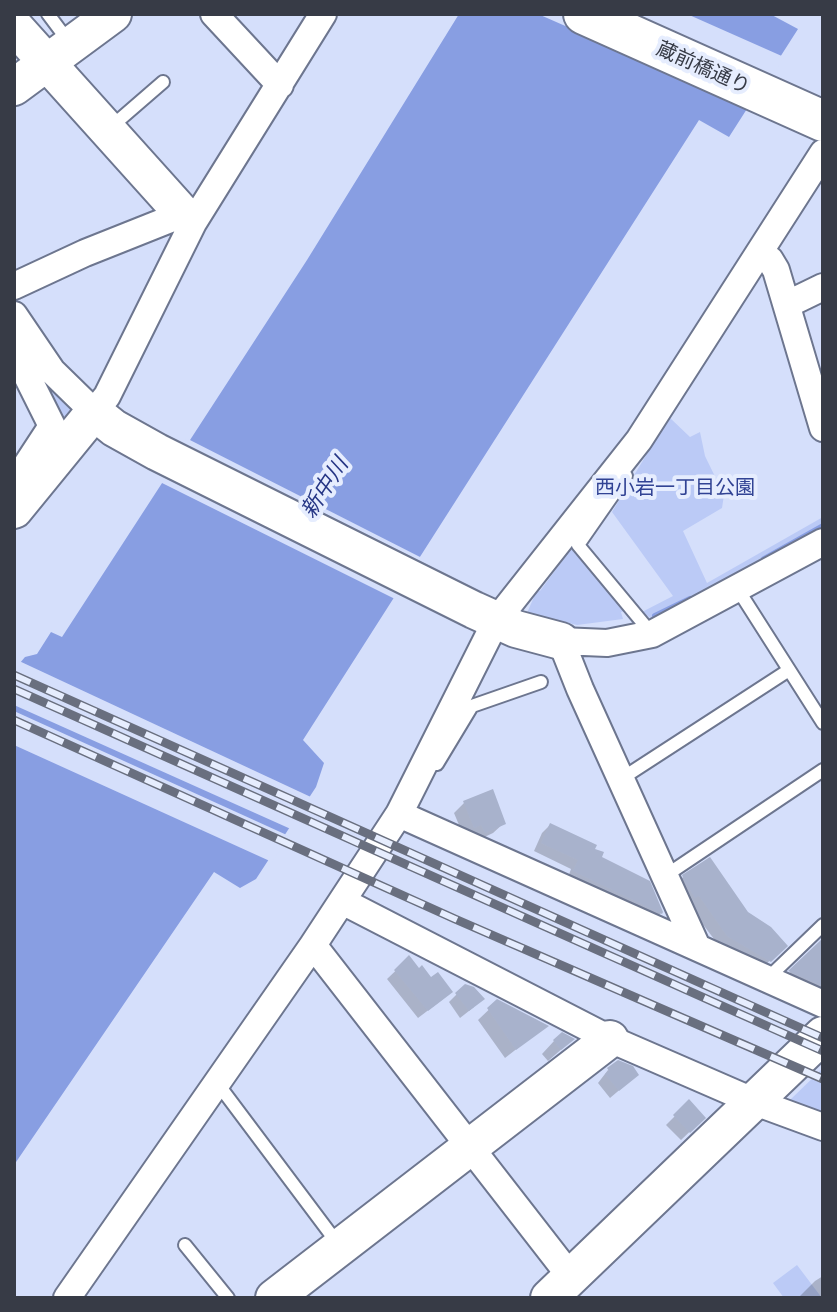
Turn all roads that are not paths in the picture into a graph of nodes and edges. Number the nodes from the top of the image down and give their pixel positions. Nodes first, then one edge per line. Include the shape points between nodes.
1 (48, 14) edge
2 (113, 14) edge
3 (214, 14) edge
4 (323, 14) edge
5 (584, 14) edge
6 (652, 14) edge
7 (14, 26) edge
8 (59, 53) junction
9 (163, 82) dead end
10 (280, 85) junction
11 (14, 87) edge
12 (823, 91) edge
13 (823, 121) edge
14 (107, 131) junction
15 (823, 153) edge
16 (188, 218) junction
17 (760, 252) junction
18 (14, 286) edge
19 (823, 287) edge
20 (788, 304) junction
21 (14, 315) edge
22 (16, 360) edge
23 (104, 420) junction
24 (822, 421) edge
25 (639, 440) junction
26 (14, 484) edge
27 (14, 510) edge
28 (823, 542) edge
29 (737, 588) junction
30 (482, 614) junction
31 (652, 634) junction
32 (561, 641) junction
33 (789, 670) junction
34 (541, 682) dead end
35 (823, 723) edge
36 (823, 770) edge
37 (621, 779) junction
38 (404, 803) junction
39 (665, 876) junction
40 (342, 901) junction
41 (823, 925) edge
42 (313, 945) junction
43 (697, 947) junction
44 (768, 978) junction
45 (823, 1004) edge
46 (823, 1035) edge
47 (610, 1039) junction
48 (218, 1084) junction
49 (755, 1102) junction
50 (823, 1127) edge
51 (469, 1148) junction
52 (185, 1245) dead end
53 (340, 1246) junction
54 (564, 1289) edge
55 (71, 1296) edge
56 (228, 1298) edge
57 (274, 1298) edge

1 - 8 lane
2 - 8 street
3 - 10 street
4 - 10 street
5 - 13 main road, 蔵前橋通り
6 - 12 main road, 蔵前橋通り
7 - 8 street
8 - 11 street
8 - 14 street
9 - 14 lane
10 - 16 street
14 - 16 street
15 - 17 street
16 - 18 street via 85,253
16 - 23 street via 107,396
17 - 20 street via 776,270
17 - 25 street
19 - 20 street
20 - 24 street
21 - 23 street via 52,371
22 - 26 street via 52,426
23 - 27 street
23 - 30 street
25 - 30 street
25 - 31 lane via 633,464 578,545
28 - 29 street
29 - 31 street
29 - 33 lane
30 - 32 street
30 - 38 street
31 - 32 street via 607,643
32 - 37 street
33 - 35 lane
33 - 37 lane
34 - 38 lane via 472,706 428,779
36 - 39 lane
37 - 39 street
38 - 40 street
38 - 43 street
39 - 43 street
40 - 42 street
40 - 47 street
41 - 44 lane
42 - 48 street
42 - 51 street
43 - 44 street
44 - 45 street
46 - 49 street
47 - 49 street
47 - 51 street
48 - 53 lane
48 - 55 street
49 - 50 street
49 - 54 street
51 - 53 street
51 - 54 street
52 - 56 lane
53 - 57 street

